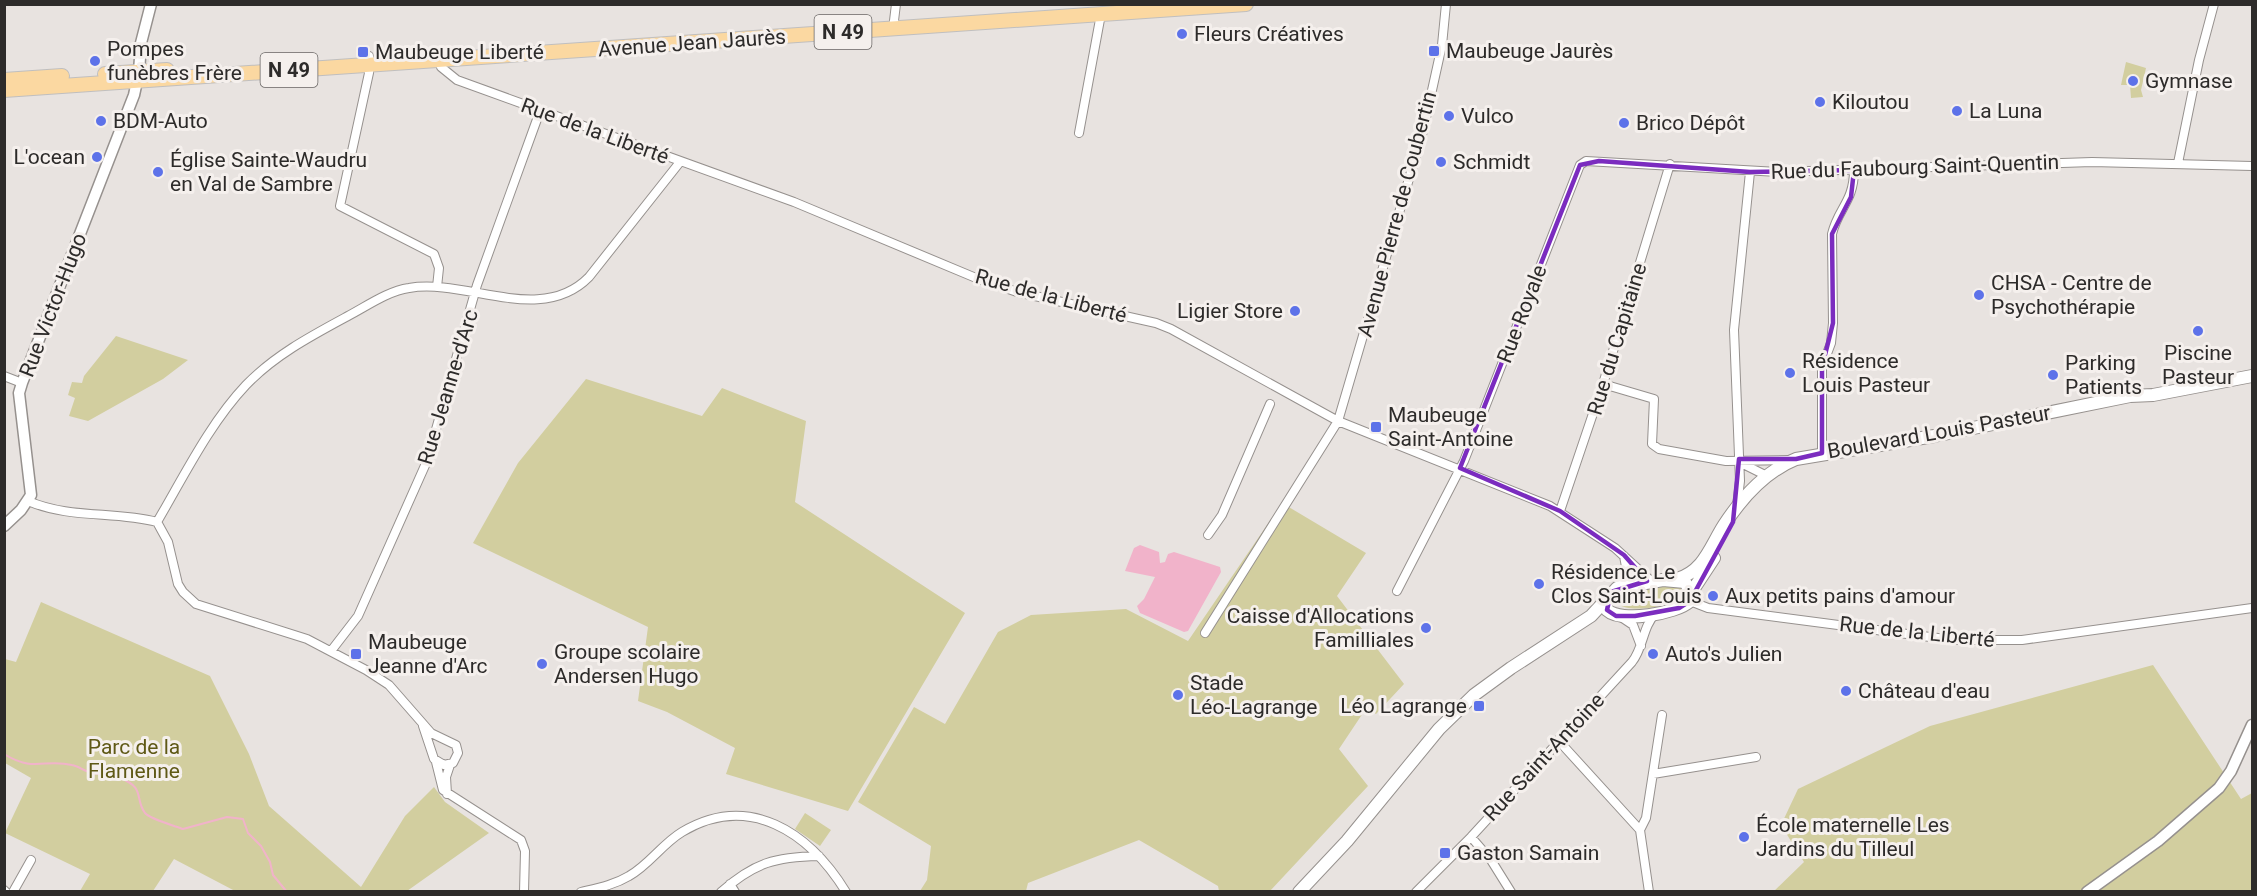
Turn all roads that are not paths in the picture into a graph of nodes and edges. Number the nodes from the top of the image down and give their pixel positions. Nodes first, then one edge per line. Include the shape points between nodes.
1 (151, 4) edge
2 (896, 4) edge
3 (1126, 4) edge
4 (1245, 4) edge
5 (1446, 4) edge
6 (2214, 4) edge
7 (1174, 7) edge
8 (1101, 14) junction
9 (893, 25) junction
10 (439, 56) junction
11 (369, 61) junction
12 (139, 77) junction
13 (4, 80) edge
14 (4, 90) edge
15 (540, 111) junction
16 (1080, 133) dead end
17 (1586, 161) joint
18 (680, 162) junction
19 (2178, 163) junction
20 (1670, 164) junction
21 (2249, 166) edge
22 (1854, 170) junction
23 (1750, 171) junction
24 (436, 288) junction
25 (475, 293) junction
26 (2253, 375) edge
27 (4, 376) edge
28 (22, 383) junction
29 (1603, 384) junction
30 (1270, 404) dead end
31 (1338, 421) junction
32 (1822, 453) junction
33 (1796, 459) junction
34 (1739, 462) junction
35 (1460, 468) junction
36 (1767, 476) junction
37 (28, 501) junction
38 (1736, 511) junction
39 (1560, 512) junction
40 (157, 522) junction
41 (4, 526) edge
42 (1208, 535) dead end
43 (1624, 555) junction
44 (1677, 579) junction
45 (1651, 581) junction
46 (1617, 588) junction
47 (1397, 591) dead end
48 (1690, 597) junction
49 (1605, 600) junction
50 (2253, 608) edge
51 (1656, 614) junction
52 (1618, 617) junction
53 (1205, 633) dead end
54 (1566, 634) junction
55 (1641, 648) junction
56 (331, 651) junction
57 (1662, 715) dead end
58 (2253, 725) edge
59 (423, 726) junction
60 (443, 739) junction
61 (1558, 740) junction
62 (432, 751) junction
63 (1756, 757) dead end
64 (436, 762) junction
65 (450, 765) junction
66 (1653, 774) junction
67 (447, 794) junction
68 (1640, 830) junction
69 (1471, 837) junction
70 (819, 856) junction
71 (31, 860) dead end
72 (732, 888) edge
73 (13, 891) edge
74 (524, 891) edge
75 (581, 891) edge
76 (721, 891) edge
77 (846, 891) edge
78 (1299, 891) edge
79 (1416, 891) edge
80 (1511, 891) edge
81 (1649, 891) edge
82 (2087, 891) edge

1 - 12 street, Rue Victor-Hugo via 141,43
2 - 9 street
3 - 9 main road, Avenue Jean Jaurès / N 49
4 - 7 main road, Avenue Jean Jaurès / N 49
5 - 31 street, Avenue Pierre de Coubertin via 1442,45 1424,131
6 - 19 street
7 - 8 main road, Avenue Jean Jaurès / N 49
8 - 9 main road, Avenue Jean Jaurès / N 49
8 - 16 street
9 - 10 main road, Avenue Jean Jaurès / N 49
10 - 11 main road, Avenue Jean Jaurès / N 49
10 - 15 street, Rue de la Liberté via 448,75 457,80
11 - 12 main road, Avenue Jean Jaurès / N 49
11 - 24 street via 340,206 434,254 439,268
12 - 13 main road, N 49
12 - 14 main road, N 49
12 - 28 street, Rue Victor-Hugo
15 - 18 street, Rue de la Liberté
15 - 25 street, Rue Jeanne-d'Arc
17 - 20 street, Rue du Faubourg Saint-Quentin
17 - 35 street, Rue Royale via 1580,165
18 - 25 street via 589,276 572,290 533,299
18 - 31 street, Rue de la Liberté via 794,202 1007,289 1171,329
19 - 21 street, Rue du Faubourg Saint-Quentin
19 - 22 street, Rue du Faubourg Saint-Quentin
20 - 23 street, Rue du Faubourg Saint-Quentin
20 - 29 street, Rue du Capitaine
22 - 23 street, Rue du Faubourg Saint-Quentin
22 - 32 street via 1851,196 1832,234 1833,323 1822,367
23 - 34 street via 1734,330
24 - 25 street
24 - 40 street via 407,288 388,295 306,338 254,378 216,426
25 - 56 street, Rue Jeanne-d'Arc via 427,461 358,615
26 - 32 main road, Boulevard Louis Pasteur via 1934,436
27 - 28 street
28 - 37 street, Rue Victor-Hugo via 19,393 30,487
29 - 34 street via 1653,399 1655,447
29 - 39 street, Rue du Capitaine
30 - 42 street via 1222,515
31 - 35 street, Rue de la Liberté
31 - 53 street, Avenue Pierre de Coubertin
32 - 33 main road, Boulevard Louis Pasteur
33 - 34 street
33 - 36 main road, Boulevard Louis Pasteur
34 - 36 street
34 - 38 street
35 - 39 street, Rue de la Liberté
35 - 47 street, Rue Royale
36 - 38 main road, Boulevard Louis Pasteur
37 - 40 street via 62,513
37 - 41 street
38 - 44 main road, Boulevard Louis Pasteur via 1695,572
38 - 48 main road via 1709,568
39 - 43 street, Rue de la Liberté
40 - 56 street via 168,542 178,584 196,604 307,639
43 - 45 street, Rue de la Liberté
43 - 46 street via 1627,572
44 - 45 main road
44 - 48 main road via 1685,582
45 - 46 main road
46 - 49 main road
48 - 50 street, Rue de la Liberté via 1708,608 1991,642
48 - 51 main road via 1679,608
49 - 52 main road via 1606,610
49 - 54 main road via 1598,611
51 - 52 main road
51 - 55 street, Rue Saint-Antoine via 1646,627
52 - 54 main road via 1604,618
52 - 55 street via 1633,625
54 - 78 main road via 1511,668 1464,704
55 - 61 street, Rue Saint-Antoine
56 - 59 street via 382,680
57 - 66 street
58 - 82 street via 2231,771 2218,788 2158,841
59 - 60 street
59 - 62 street
60 - 62 street
60 - 65 street via 453,742 458,749
61 - 68 street
61 - 69 street, Rue Saint-Antoine
62 - 64 street
63 - 66 street
64 - 65 street
64 - 67 street
65 - 67 street
66 - 68 street via 1646,818
67 - 74 street via 518,836 524,846
68 - 81 street
69 - 79 street, Rue Saint-Antoine
69 - 80 street
70 - 72 street via 772,860 742,874
70 - 75 street via 773,824 739,814 722,815 679,833 630,876
70 - 77 street
71 - 73 street
72 - 76 street

